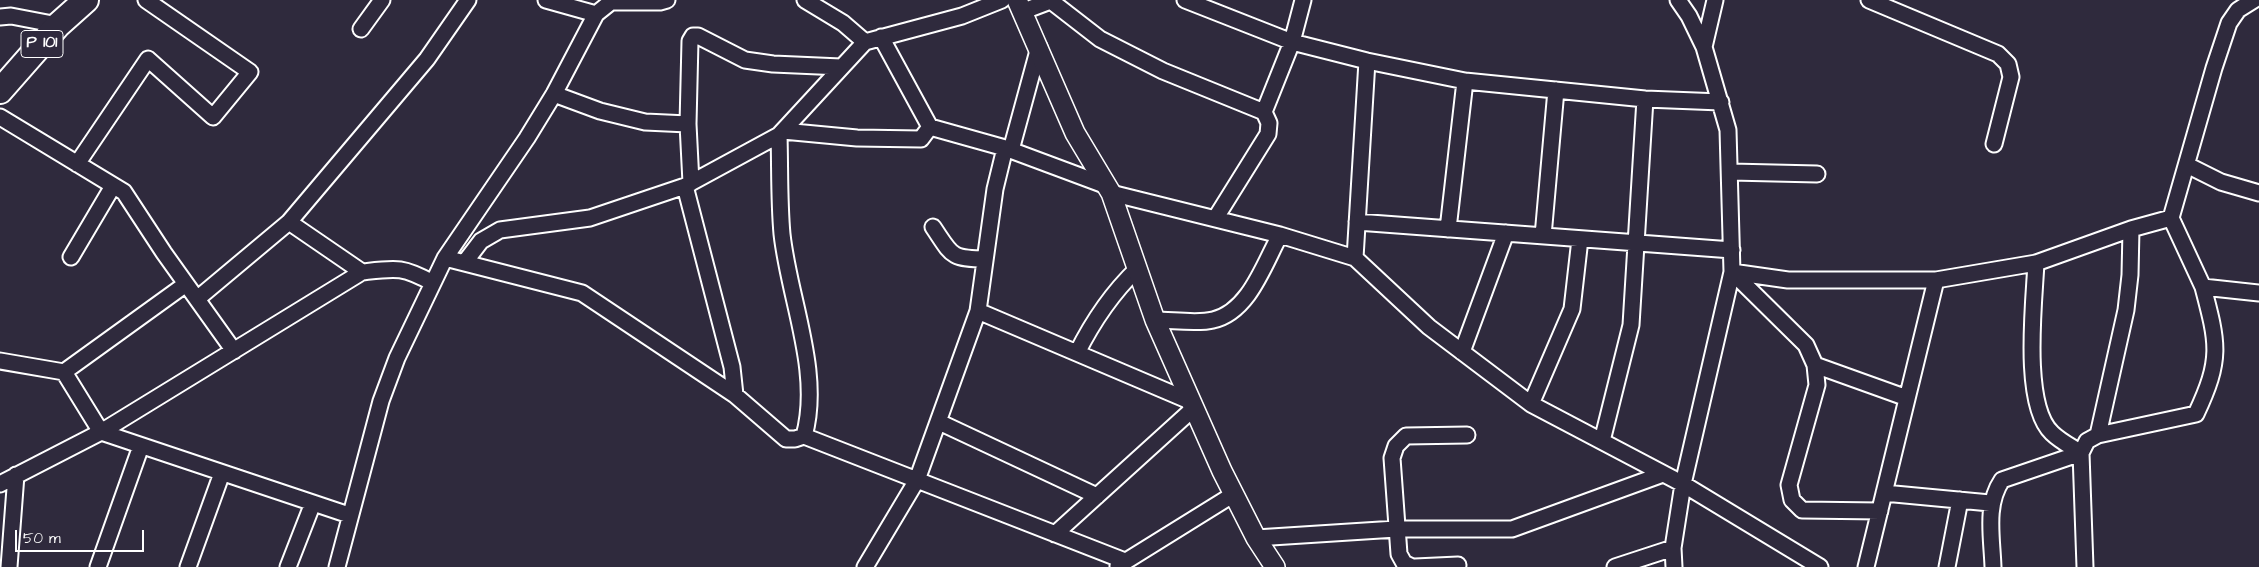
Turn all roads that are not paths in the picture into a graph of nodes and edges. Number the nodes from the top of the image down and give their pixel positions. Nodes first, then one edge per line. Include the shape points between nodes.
1 (86, 0) edge
2 (146, 0) edge
3 (382, 0) edge
4 (468, 0) edge
5 (546, 0) edge
6 (667, 0) edge
7 (805, 0) edge
8 (1002, 0) edge
9 (1052, 0) edge
10 (1185, 0) edge
11 (1303, 0) edge
12 (1678, 0) edge
13 (1716, 0) edge
14 (1869, 0) edge
15 (2254, 0) edge
16 (1020, 6) edge
17 (596, 14) junction
18 (0, 17) edge
19 (58, 25) junction
20 (361, 29) dead end
21 (881, 37) junction
22 (865, 42) junction
23 (1292, 42) junction
24 (1039, 47) junction
25 (1704, 47) junction
26 (1367, 61) junction
27 (842, 67) junction
28 (1465, 81) junction
29 (1556, 90) junction
30 (0, 91) edge
31 (554, 94) junction
32 (1645, 99) junction
33 (1721, 102) junction
34 (1264, 112) junction
35 (0, 118) edge
36 (688, 124) junction
37 (930, 127) junction
38 (781, 133) junction
39 (1994, 144) dead end
40 (1008, 149) junction
41 (77, 164) junction
42 (2187, 165) junction
43 (1731, 172) junction
44 (1817, 174) dead end
45 (688, 185) junction
46 (113, 186) junction
47 (1109, 189) junction
48 (2259, 193) edge
49 (2171, 218) junction
50 (1215, 219) junction
51 (289, 222) junction
52 (1357, 222) junction
53 (933, 227) dead end
54 (1448, 229) junction
55 (2131, 229) junction
56 (1506, 233) junction
57 (1280, 235) junction
58 (1543, 236) junction
59 (1580, 239) junction
60 (1636, 242) junction
61 (1732, 250) junction
62 (71, 257) dead end
63 (445, 258) junction
64 (1355, 258) junction
65 (985, 259) junction
66 (465, 262) junction
67 (2036, 263) junction
68 (1137, 269) junction
69 (362, 272) junction
70 (1732, 272) junction
71 (1936, 280) junction
72 (433, 283) junction
73 (186, 284) junction
74 (2203, 286) junction
75 (2259, 294) edge
76 (197, 300) junction
77 (978, 311) junction
78 (1155, 320) junction
79 (234, 351) junction
80 (1462, 352) junction
81 (1077, 353) junction
82 (0, 361) edge
83 (1815, 365) junction
84 (64, 372) junction
85 (735, 395) junction
86 (1907, 398) junction
87 (1531, 404) junction
88 (1193, 405) junction
89 (939, 422) junction
90 (101, 432) junction
91 (1467, 435) dead end
92 (2098, 435) junction
93 (804, 436) junction
94 (1602, 441) junction
95 (141, 446) junction
96 (2081, 453) junction
97 (222, 473) junction
98 (1663, 474) junction
99 (16, 475) junction
100 (917, 480) junction
101 (0, 484) edge
102 (1683, 484) junction
103 (1884, 493) junction
104 (1234, 494) junction
105 (1097, 496) junction
106 (1960, 500) junction
107 (313, 503) junction
108 (1990, 503) junction
109 (1880, 511) junction
110 (349, 515) junction
111 (1396, 529) junction
112 (1055, 534) junction
113 (1256, 538) junction
114 (1674, 548) junction
115 (1799, 562) edge
116 (1120, 564) edge
117 (1458, 565) dead end
118 (10, 567) edge
119 (98, 567) edge
120 (188, 567) edge
121 (288, 567) edge
122 (337, 567) edge
123 (865, 567) edge
124 (1275, 567) edge
125 (1413, 567) edge
126 (1615, 567) edge
127 (1674, 567) edge
128 (1820, 567) edge
129 (1866, 567) edge
130 (1947, 567) edge
131 (1993, 567) edge
132 (2085, 567) edge

1 - 19 main road, P 101
2 - 41 street via 250,72 213,116 148,59
3 - 20 street
4 - 51 street via 428,59
5 - 17 street
6 - 17 street via 611,2
7 - 22 street via 843,23
8 - 21 street via 962,16
9 - 16 street
9 - 34 street via 1108,43 1163,71
10 - 23 street
11 - 23 street
12 - 25 street
13 - 25 street
14 - 39 street via 1998,54 2008,64 2010,78
15 - 42 street via 2238,10 2229,22
16 - 24 street
17 - 31 street
18 - 19 street
19 - 30 main road, P 101
21 - 22 street
21 - 37 street
22 - 27 street
23 - 26 street
23 - 34 street
24 - 40 street
24 - 47 street via 1075,132
25 - 33 street
26 - 28 street
26 - 52 street
27 - 36 street via 746,60 693,36 690,41
27 - 38 street
28 - 29 street
28 - 54 street
29 - 32 street
29 - 58 street
31 - 36 street via 600,111 644,122
31 - 63 street
32 - 33 street
32 - 60 street
33 - 43 street via 1728,130
34 - 50 street via 1269,123 1268,134
35 - 41 street
36 - 45 street
37 - 38 street via 921,139
37 - 40 street
38 - 45 street
38 - 93 street via 782,234 806,360 810,402
40 - 47 street
40 - 65 street via 995,189
41 - 46 street
42 - 48 street via 2221,182
42 - 49 street
43 - 44 street
43 - 61 street
45 - 66 street via 590,218 500,230 481,241
45 - 85 street via 732,367
46 - 62 street
46 - 73 street via 124,192
47 - 50 street
47 - 68 street
49 - 55 street
49 - 74 street
50 - 57 street
51 - 69 street
51 - 76 street
52 - 54 street
52 - 64 street
53 - 65 street via 951,254 958,258
54 - 56 street
55 - 67 street
55 - 92 street via 2126,310
56 - 58 street
56 - 80 street
57 - 64 street
57 - 78 street via 1246,297 1233,311 1213,320
58 - 59 street
59 - 60 street
59 - 87 street via 1572,308
60 - 61 street
60 - 94 street via 1631,325
61 - 70 street
63 - 66 street
63 - 72 street
64 - 80 street via 1429,327
65 - 77 street
66 - 85 street via 582,293
67 - 71 street
67 - 96 street via 2032,377 2039,409 2051,433
68 - 78 street
68 - 81 street via 1114,291
69 - 72 street via 402,269
69 - 79 street
70 - 71 street via 1788,280
70 - 83 street via 1806,345
70 - 102 street
71 - 86 street
72 - 110 street via 397,358 381,401
73 - 76 street
73 - 84 street
74 - 75 street
74 - 92 street via 2216,335 2216,361 2209,387 2196,414
76 - 79 street
77 - 81 street
77 - 89 street
78 - 88 street
79 - 90 street
80 - 87 street
81 - 88 street
82 - 84 street
83 - 86 street
83 - 109 street via 1817,385 1789,485 1792,500 1802,510
84 - 90 street
85 - 93 street via 786,439
86 - 103 street
87 - 94 street
88 - 104 street
88 - 105 street
89 - 100 street
89 - 105 street
90 - 95 street
90 - 99 street
91 - 111 street via 1406,436 1396,446 1392,458
92 - 96 street via 2087,441
93 - 100 street
94 - 98 street
95 - 97 street
95 - 119 street
96 - 108 street via 2002,480
96 - 132 street
97 - 107 street
97 - 120 street
98 - 102 street
98 - 111 street via 1512,529
99 - 101 street
99 - 118 street
100 - 112 street
100 - 123 street
102 - 114 street
102 - 115 street
103 - 106 street
103 - 109 street
104 - 113 street
104 - 116 street
105 - 112 street
106 - 108 street
106 - 130 street
107 - 110 street
107 - 121 street
108 - 131 street
109 - 129 street
110 - 122 street
111 - 113 street
111 - 125 street via 1399,554 1404,563
112 - 116 street
113 - 124 street
114 - 126 street
114 - 127 street
115 - 128 street
117 - 125 street

